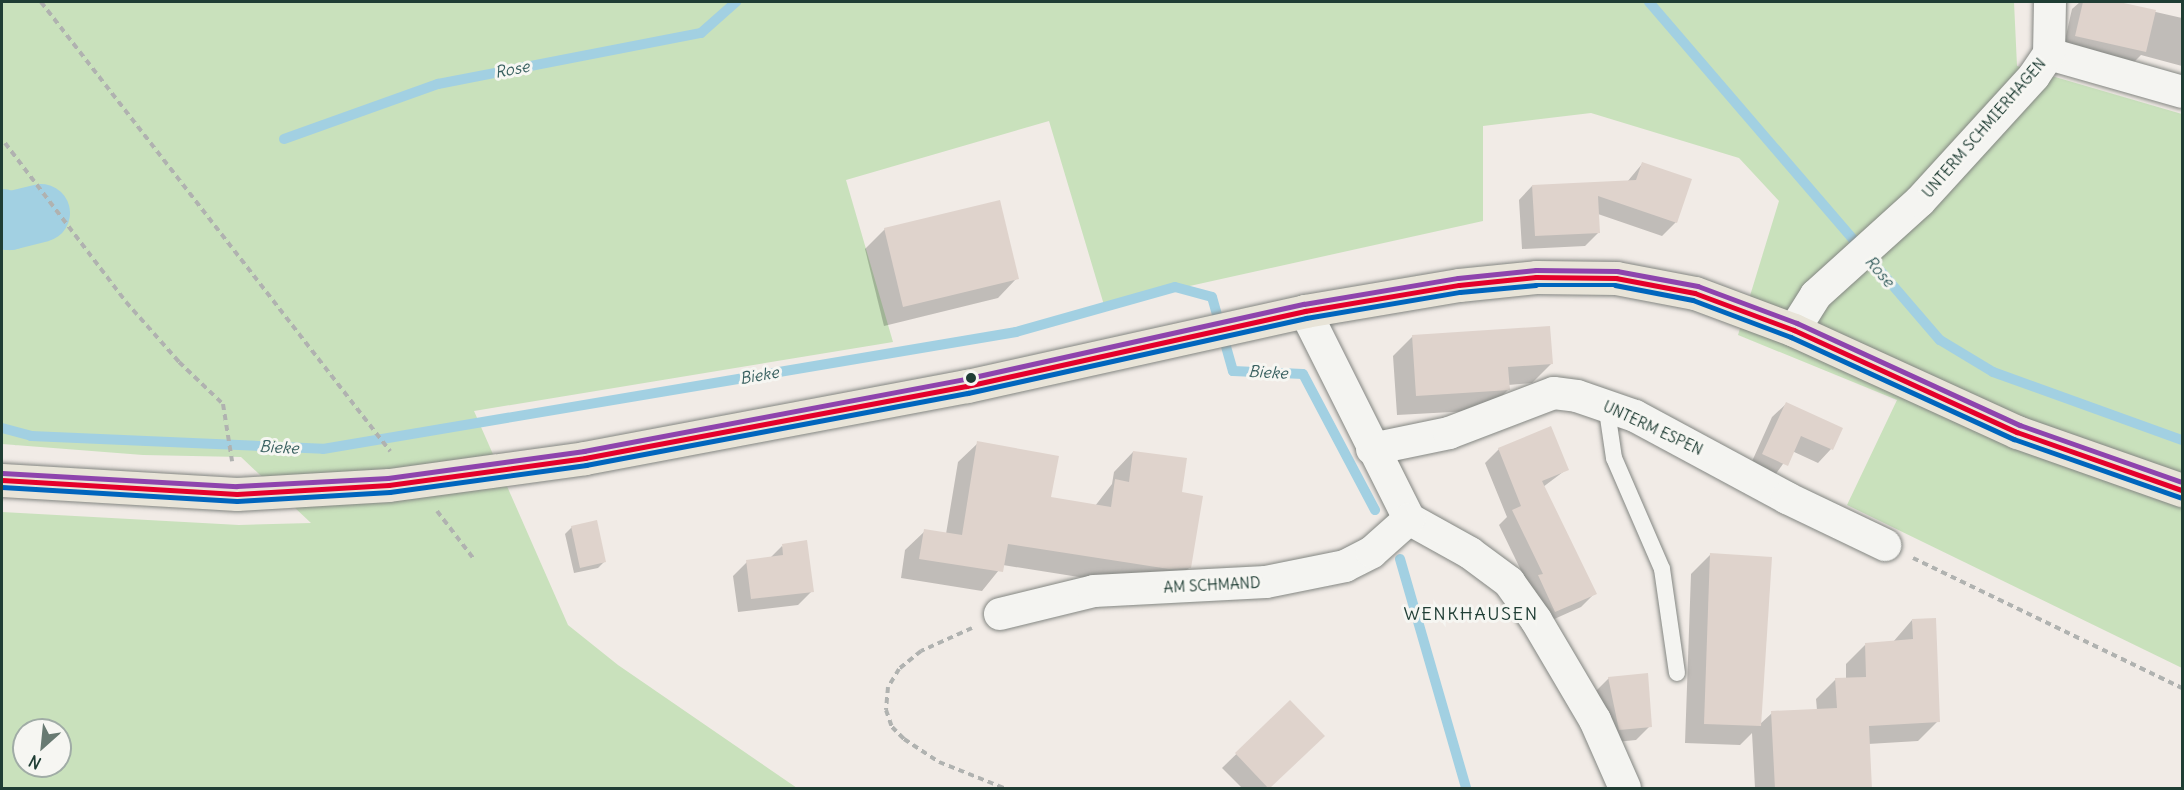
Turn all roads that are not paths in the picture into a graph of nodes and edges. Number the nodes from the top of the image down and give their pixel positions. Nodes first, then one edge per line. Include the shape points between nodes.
1 (2050, 2) edge
2 (2049, 54) junction
3 (2182, 92) edge
4 (1305, 311) junction
5 (1794, 330) junction
6 (1606, 404) junction
7 (1372, 449) junction
8 (2, 480) edge
9 (2182, 490) edge
10 (1409, 519) junction
11 (1885, 545) road end
12 (1000, 614) road end
13 (1677, 673) dead end
14 (1625, 789) edge

1 - 2 street, UNTERM SCHMIERHAGEN
2 - 3 street, UNTERM SCHMIERHAGEN
2 - 5 street, UNTERM SCHMIERHAGEN via 1983,134 1920,201 1816,296
4 - 5 main road via 1459,285 1536,277 1617,278 1695,293
4 - 7 street
4 - 8 main road via 967,386 585,458 313,492 141,491
5 - 9 main road via 2017,432
6 - 7 street, UNTERM ESPEN via 1554,393 1449,433
6 - 11 street, UNTERM ESPEN
6 - 13 lane via 1614,458 1662,569
7 - 10 street
10 - 12 street, AM SCHMAND via 1372,552 1345,566 1266,582 1094,591
10 - 14 street via 1470,553 1509,582 1595,720

